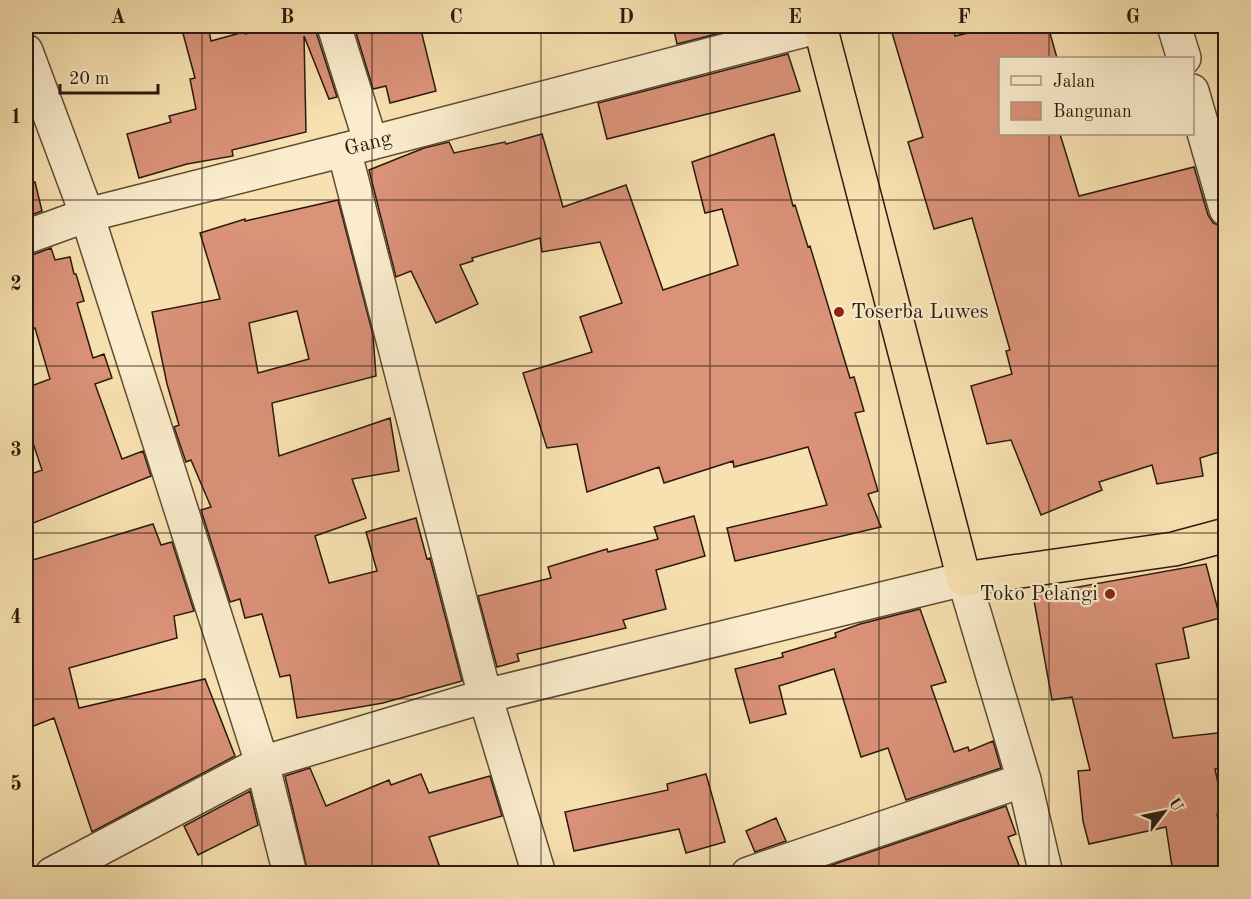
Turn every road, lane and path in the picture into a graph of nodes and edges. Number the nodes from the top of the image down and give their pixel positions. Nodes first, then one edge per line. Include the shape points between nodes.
1 (334, 26) edge
2 (820, 26) edge
3 (1174, 26) edge
4 (26, 51) edge
5 (1184, 57) edge
6 (1194, 97) edge
7 (357, 146) junction
8 (1226, 209) edge
9 (87, 215) junction
10 (26, 237) edge
11 (1226, 535) edge
12 (964, 579) junction
13 (484, 696) junction
14 (262, 763) junction
15 (1024, 780) junction
16 (52, 873) edge
17 (290, 873) edge
18 (539, 873) edge
19 (748, 873) edge
20 (1046, 873) edge

1 - 7 street
2 - 7 street, Gang
2 - 12 highway
3 - 5 street
4 - 9 street
6 - 8 street
7 - 9 street, Gang
7 - 13 street
9 - 10 street, Gang
9 - 14 street
11 - 12 highway via 1174,549
12 - 13 street
12 - 15 street
13 - 14 street
13 - 18 street
14 - 16 street
14 - 17 street
15 - 19 street
15 - 20 street

